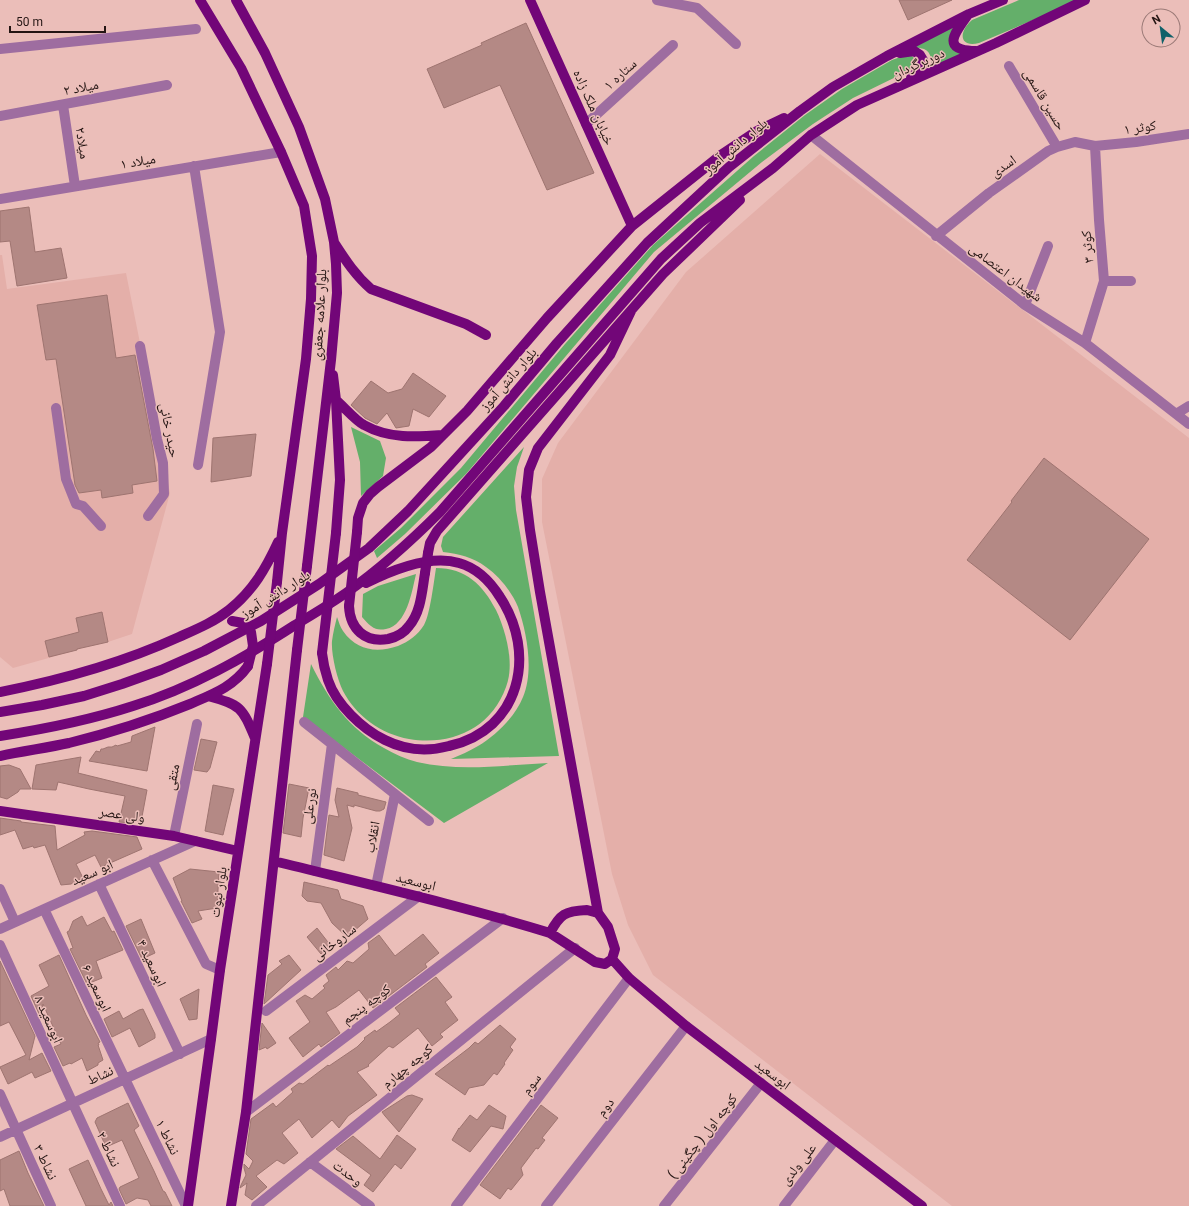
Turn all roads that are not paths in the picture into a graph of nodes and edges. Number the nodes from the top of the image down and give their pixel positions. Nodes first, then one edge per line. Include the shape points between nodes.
1 (200, 0) edge
2 (236, 0) edge
3 (530, 0) edge
4 (657, 0) edge
5 (1003, 0) edge
6 (1085, 0) edge
7 (969, 14) junction
8 (196, 29) dead end
9 (736, 44) dead end
10 (673, 45) dead end
11 (0, 49) edge
12 (978, 51) junction
13 (887, 56) junction
14 (1009, 66) dead end
15 (907, 83) junction
16 (167, 85) dead end
17 (63, 105) junction
18 (800, 111) junction
19 (0, 116) edge
20 (586, 124) junction
21 (1189, 134) edge
22 (811, 135) junction
23 (1095, 146) junction
24 (1057, 147) junction
25 (281, 152) junction
26 (194, 166) junction
27 (772, 168) junction
28 (75, 186) junction
29 (0, 199) edge
30 (632, 226) junction
31 (936, 236) junction
32 (334, 242) junction
33 (1048, 246) dead end
34 (1104, 282) junction
35 (1131, 282) dead end
36 (1025, 305) junction
37 (632, 311) junction
38 (486, 334) dead end
39 (1085, 342) junction
40 (140, 346) dead end
41 (331, 360) junction
42 (336, 400) junction
43 (1189, 406) edge
44 (56, 408) dead end
45 (1176, 414) junction
46 (1189, 424) edge
47 (443, 435) junction
48 (198, 465) dead end
49 (148, 516) dead end
50 (101, 526) dead end
51 (282, 533) junction
52 (277, 582) joint
53 (346, 593) junction
54 (209, 623) junction
55 (0, 692) edge
56 (208, 696) junction
57 (0, 712) edge
58 (304, 722) dead end
59 (197, 724) dead end
60 (0, 736) edge
61 (255, 738) junction
62 (332, 744) junction
63 (0, 756) edge
64 (395, 794) junction
65 (0, 811) edge
66 (428, 821) dead end
67 (174, 836) junction
68 (195, 841) junction
69 (238, 851) junction
70 (152, 860) junction
71 (274, 861) junction
72 (315, 871) junction
73 (99, 884) junction
74 (376, 886) junction
75 (0, 889) edge
76 (419, 896) junction
77 (44, 909) junction
78 (598, 913) junction
79 (503, 918) junction
80 (15, 922) junction
81 (0, 929) edge
82 (550, 932) junction
83 (0, 945) edge
84 (575, 948) junction
85 (612, 959) junction
86 (220, 970) junction
87 (628, 978) junction
88 (266, 1010) dead end
89 (686, 1026) junction
90 (211, 1039) junction
91 (180, 1054) junction
92 (124, 1079) junction
93 (761, 1083) junction
94 (0, 1094) edge
95 (72, 1104) junction
96 (246, 1112) junction
97 (16, 1129) junction
98 (0, 1136) edge
99 (835, 1140) junction
100 (310, 1162) junction
101 (916, 1204) edge
102 (367, 1205) edge
103 (51, 1206) edge
104 (120, 1206) edge
105 (187, 1206) edge
106 (231, 1206) edge
107 (256, 1206) edge
108 (456, 1206) edge
109 (546, 1206) edge
110 (664, 1206) edge
111 (784, 1206) edge

1 - 25 main road, بلوار علامه جعفری via 241,68
2 - 32 main road, بلوار علامه جعفری via 265,53 299,127 325,199
3 - 20 main road, خیابان ملک زاده
4 - 9 street via 697,8
5 - 7 main road, بلوار دانش آموز
6 - 12 main road, دوربرگردان
7 - 12 main road via 955,33 954,43 959,49
7 - 13 main road, بلوار دانش آموز
8 - 11 street
10 - 20 street, ستاره ۱
12 - 15 main road, دوربرگردان
13 - 15 main road via 914,50 920,54 923,60 921,68
13 - 18 main road, بلوار دانش آموز via 833,87
14 - 24 street, حسین قاسمی
15 - 22 main road, دوربرگردان via 857,105
16 - 17 street, میلاد ۲
17 - 19 street, میلاد ۲
17 - 28 street, میلاد۲
18 - 30 main road via 757,131 721,155
18 - 57 main road, بلوار دانش آموز via 729,167 647,243 504,406 408,511 369,548 261,621 197,654 84,696
20 - 30 main road, خیابان ملک زاده
21 - 23 street, کوثر ۱
22 - 27 main road, دوربرگردان
22 - 31 street, شهیدان اعتصامی
23 - 24 street, اسدی via 1075,142
23 - 34 street, کوثر ۳
24 - 31 street, اسدی via 989,193
25 - 26 street, میلاد ۱
25 - 51 main road, بلوار علامه جعفری via 304,206 312,256 306,359
26 - 28 street, میلاد ۱
26 - 48 street via 220,332
27 - 37 main road via 663,274
27 - 53 main road via 700,223 661,259 440,512 398,552
28 - 29 street, میلاد ۱
30 - 47 main road
31 - 36 street, شهیدان اعتصامی
32 - 38 main road via 351,268 371,289 466,324
32 - 41 main road, بلوار علامه جعفری via 336,293
33 - 36 street
34 - 35 street
34 - 39 street, کوثر ۳
36 - 39 street, شهیدان اعتصامی
37 - 47 main road, bridge via 437,531 430,543 417,614 409,626 399,635 383,640 368,638 353,624 349,606 358,518 363,504 370,494
37 - 78 main road via 610,355 538,448 529,470 526,497 540,592
39 - 45 street, شهیدان اعتصامی
40 - 49 street, حیدر خانی via 163,463 164,494
41 - 42 main road
41 - 71 main road, بلوار علامه جعفری, bridge
42 - 47 main road via 363,425 385,434 415,437
42 - 53 main road, bridge via 340,480 322,653 328,681 336,696 358,722 373,735 396,746 437,749 457,745 474,738 498,718 511,700 515,689 520,666 518,645 514,622 505,604 484,577 474,569 459,563 436,561 395,570
43 - 45 street
44 - 50 street via 66,479 76,504 83,506
45 - 46 street, شهیدان اعتصامی
51 - 52 main road, بلوار علامه جعفری
51 - 54 main road via 270,562 251,588 230,610
52 - 61 main road, بلوار نبوت, bridge
53 - 60 main road via 261,647 176,690 92,718
54 - 55 main road via 153,649 93,669 37,685
54 - 56 main road, bridge via 243,623 251,632 253,646 248,666 242,675 226,688
56 - 61 main road via 239,707 245,714
56 - 63 main road via 134,725 68,743
58 - 62 street
59 - 67 street, متقی
61 - 69 main road, بلوار نبوت
62 - 64 street
62 - 72 street, نورعلی
64 - 66 street
64 - 74 street, انقلاب
65 - 67 main road, ولی عصر
67 - 68 main road, ولی عصر
68 - 69 main road, ولی عصر
68 - 70 street, ابو سعید
69 - 86 main road, بلوار نبوت
70 - 73 street, ابو سعید
70 - 86 street via 206,964
71 - 72 main road, ابوسعید
71 - 96 main road
72 - 74 main road, ابوسعید
73 - 77 street, ابو سعید
73 - 91 street, ابوسعید ۴
74 - 76 main road, ابوسعید
75 - 80 street
76 - 79 main road, ابوسعید
76 - 88 street, ساروخانی
77 - 80 street, ابو سعید
77 - 92 street, ابوسعید ۶
78 - 82 main road via 587,910 565,914 556,921
78 - 85 main road via 608,927 615,949
79 - 82 main road, ابوسعید
79 - 96 street, کوچه پنجم
80 - 81 street, ابو سعید
82 - 84 main road, ابوسعید
83 - 95 street, ابوسعید ۸
84 - 85 main road, ابوسعید via 595,962 605,964
84 - 100 street, کوچه چهارم
85 - 87 main road, ابوسعید
86 - 90 main road, بلوار نبوت
87 - 89 main road, ابوسعید
87 - 108 street, سوم
89 - 93 main road, ابوسعید
89 - 109 street, دوم
90 - 91 street, نشاط
90 - 105 main road, بلوار نبوت
91 - 92 street, نشاط
92 - 95 street, نشاط
92 - 105 street, نشاط ۱
93 - 99 main road, ابوسعید
93 - 110 street, کوچه اول ( چگینی )
94 - 97 street, نشاط ۳
95 - 97 street, نشاط
95 - 104 street, نشاط ۲
96 - 106 main road
97 - 98 street, نشاط
97 - 103 street, نشاط ۳
99 - 101 main road, ابوسعید
99 - 111 street, علی ولدی
100 - 102 street, وحدت
100 - 107 street, کوچه چهارم

